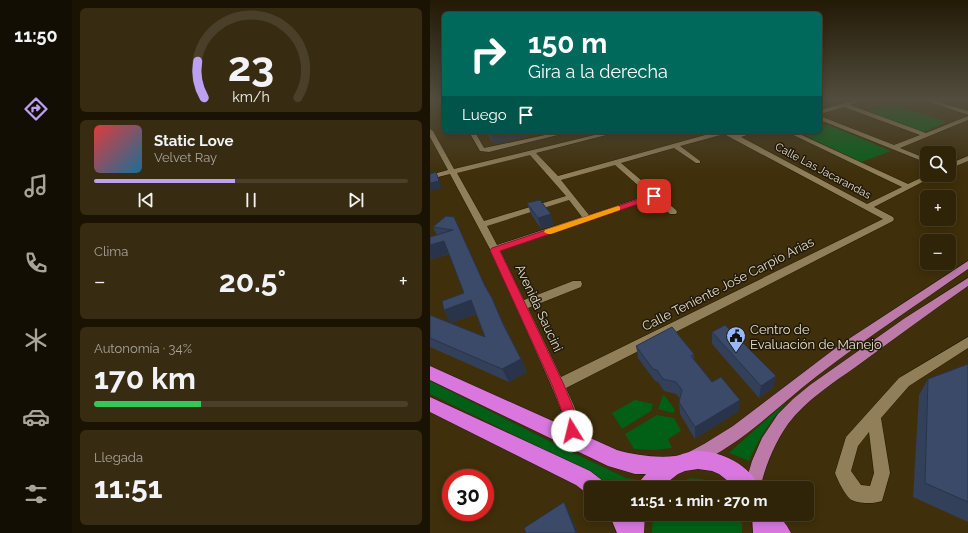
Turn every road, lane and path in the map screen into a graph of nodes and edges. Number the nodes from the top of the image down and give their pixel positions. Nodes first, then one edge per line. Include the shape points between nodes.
1 (837, 125) edge
2 (897, 125) edge
3 (951, 125) edge
4 (430, 131) edge
5 (473, 134) edge
6 (559, 134) edge
7 (607, 134) edge
8 (717, 134) edge
9 (728, 134) edge
10 (746, 134) edge
11 (794, 134) edge
12 (926, 135) junction
13 (735, 137) junction
14 (675, 146) junction
15 (893, 148) junction
16 (531, 152) junction
17 (920, 158) edge
18 (968, 158) edge
19 (616, 162) junction
20 (698, 162) dead end
21 (956, 164) edge
22 (451, 172) junction
23 (430, 177) edge
24 (556, 180) junction
25 (920, 181) edge
26 (908, 187) junction
27 (654, 196) junction
28 (571, 197) junction
29 (867, 207) junction
30 (673, 212) dead end
31 (588, 219) junction
32 (890, 219) joint
33 (481, 225) junction
34 (495, 250) junction
35 (968, 264) edge
36 (968, 280) edge
37 (578, 284) dead end
38 (924, 295) junction
39 (936, 303) junction
40 (521, 306) junction
41 (907, 306) junction
42 (919, 314) junction
43 (968, 342) edge
44 (430, 373) edge
45 (558, 385) junction
46 (430, 404) edge
47 (874, 416) dead end
48 (571, 439) junction
49 (680, 463) junction
50 (587, 481) edge
51 (654, 481) edge
52 (744, 481) edge
53 (753, 481) edge
54 (622, 521) edge
55 (634, 521) edge
56 (763, 521) edge
57 (771, 521) edge
58 (628, 533) edge
59 (633, 533) edge
60 (764, 533) edge
61 (780, 533) edge

1 - 15 street
2 - 12 street
3 - 12 street
4 - 22 street, Avenida Saucini
5 - 6 street via 482,150 489,150
7 - 16 street
8 - 14 street
9 - 13 street, Calle Las Jacarandas
10 - 13 street
11 - 26 street
12 - 15 street
13 - 29 street, Calle Las Jacarandas
14 - 19 street
14 - 20 street
15 - 17 street
16 - 22 street
16 - 24 street
18 - 21 street
19 - 24 street
19 - 27 street
22 - 23 street
22 - 33 street, Avenida Saucini
24 - 28 street
25 - 26 street
26 - 29 street
27 - 30 street
27 - 31 street
28 - 31 street
28 - 33 street
29 - 32 street, Calle Las Jacarandas
31 - 34 street
32 - 45 street, Calle Teniente Jośe Carpio Arias
33 - 34 street, Avenida Saucini
34 - 40 street, Avenida Saucini
35 - 38 main road
36 - 39 main road
37 - 40 street
38 - 39 main road
38 - 41 main road
39 - 42 main road
40 - 45 street, Avenida Saucini
41 - 42 main road
41 - 49 main road via 808,375 735,434 708,451
42 - 53 main road via 817,387 793,408 768,442
43 - 47 street via 904,382
44 - 48 highway
45 - 48 street, Avenida Saucini via 573,422
46 - 50 highway
48 - 49 highway via 635,465
49 - 51 highway via 662,472
49 - 52 highway via 698,459 710,460 722,464
54 - 58 highway
55 - 59 highway
56 - 60 highway
57 - 61 highway

